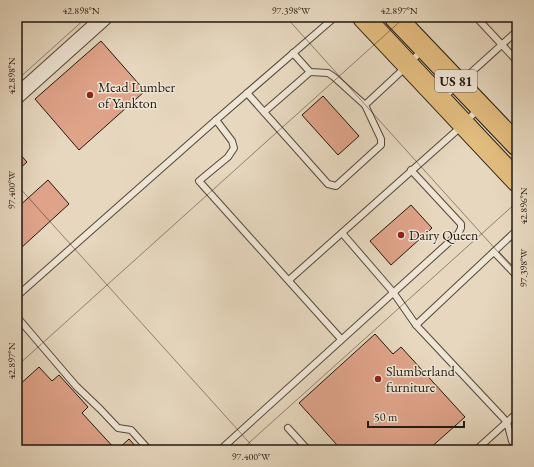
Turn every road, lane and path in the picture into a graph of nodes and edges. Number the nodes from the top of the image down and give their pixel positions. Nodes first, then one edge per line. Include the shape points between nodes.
1 (105, 17) edge
2 (335, 17) edge
3 (363, 17) edge
4 (395, 17) edge
5 (476, 17) edge
6 (517, 31) edge
7 (502, 45) junction
8 (424, 48) junction
9 (294, 53) junction
10 (517, 61) edge
11 (408, 65) junction
12 (310, 72) junction
13 (459, 84) junction
14 (247, 93) junction
15 (17, 96) edge
16 (441, 100) junction
17 (365, 105) junction
18 (481, 107) junction
19 (264, 112) junction
20 (216, 120) junction
21 (464, 124) junction
22 (517, 145) edge
23 (411, 170) junction
24 (517, 182) edge
25 (517, 230) edge
26 (342, 233) junction
27 (494, 252) junction
28 (517, 276) edge
29 (288, 280) junction
30 (393, 292) junction
31 (17, 296) edge
32 (17, 317) edge
33 (416, 325) junction
34 (341, 339) junction
35 (517, 413) edge
36 (507, 422) junction
37 (288, 428) dead end
38 (517, 447) edge
39 (149, 450) edge
40 (220, 450) edge
41 (308, 450) edge
42 (476, 450) edge

1 - 15 street
2 - 9 lane
3 - 11 highway, US 81
4 - 8 highway, US 81
5 - 7 lane
6 - 7 lane
7 - 10 lane
7 - 13 lane
8 - 11 lane
8 - 13 highway, US 81
9 - 12 lane
9 - 14 lane
11 - 16 highway, US 81
11 - 17 lane
12 - 17 lane via 328,73
12 - 19 lane
13 - 16 lane
13 - 18 highway, US 81
14 - 19 lane
14 - 20 lane
16 - 21 highway, US 81
17 - 19 lane via 381,139 381,145 336,186 328,184
18 - 21 lane
18 - 22 highway, US 81
20 - 29 lane via 232,141 234,148 228,157 199,181
20 - 31 lane
21 - 23 lane
21 - 24 highway, US 81
23 - 26 lane
23 - 30 lane via 461,224 461,228 458,234
25 - 27 lane
26 - 29 lane
26 - 30 lane
27 - 28 lane
27 - 33 lane
29 - 34 lane
30 - 33 lane
30 - 34 lane
32 - 39 lane via 76,386 118,428 131,430
33 - 36 lane
34 - 40 lane
35 - 36 lane
36 - 38 lane via 512,441
36 - 42 lane
37 - 41 lane

